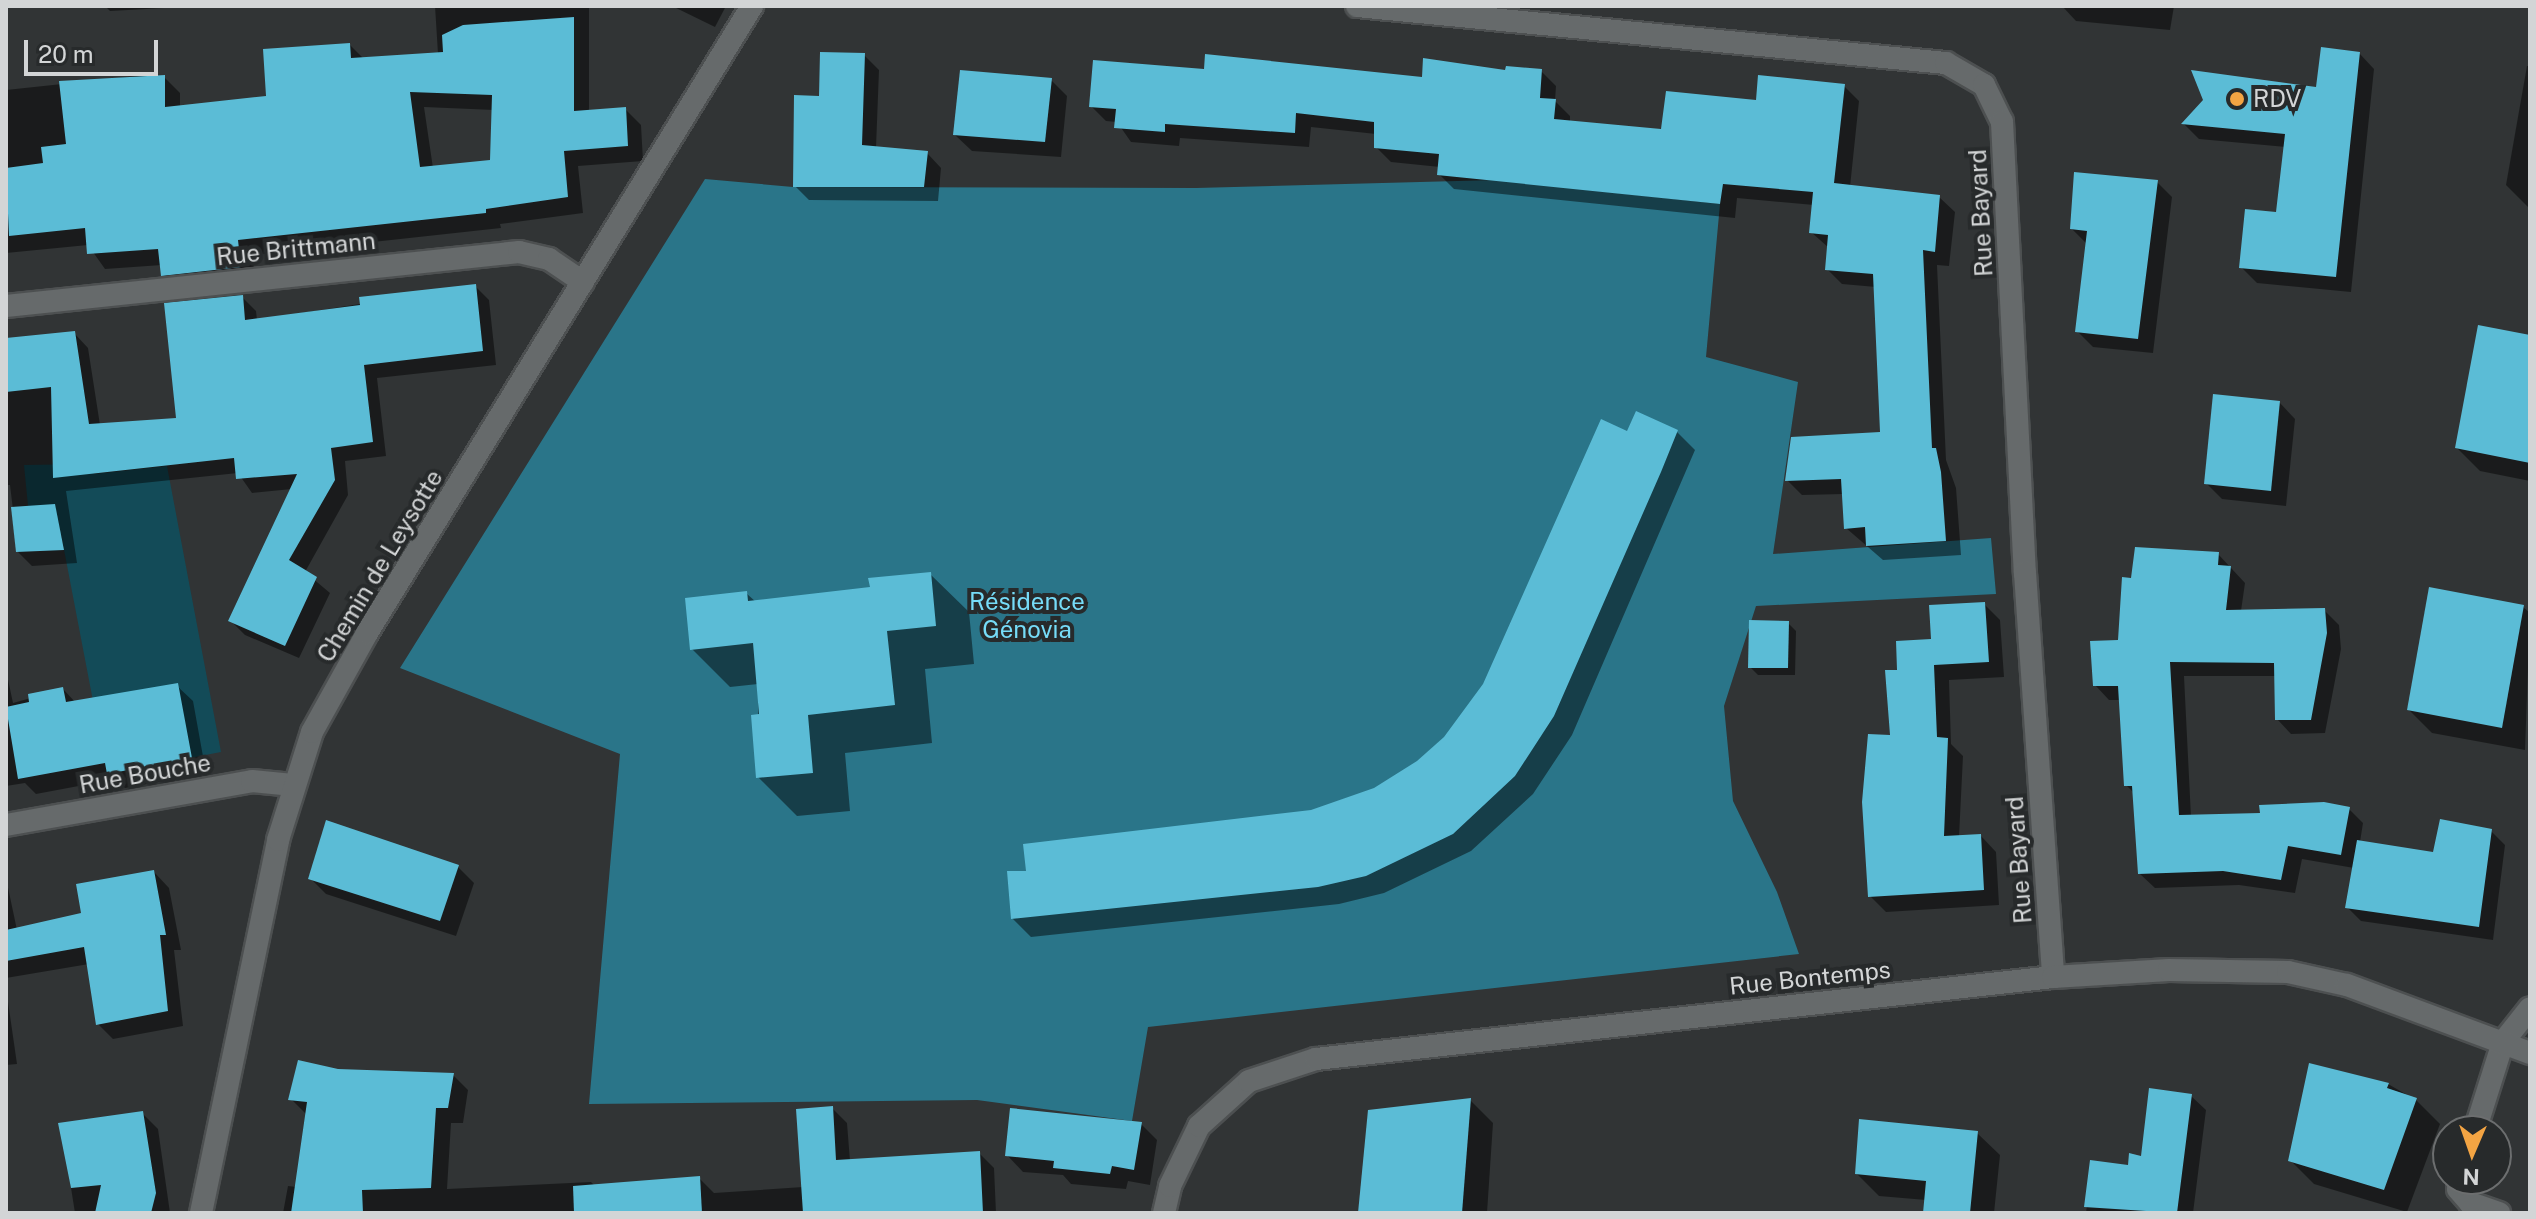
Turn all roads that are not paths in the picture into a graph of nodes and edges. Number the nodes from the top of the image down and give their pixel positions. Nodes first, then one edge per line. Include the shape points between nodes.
1 (752, 6) edge
2 (1357, 6) edge
3 (583, 282) junction
4 (6, 306) edge
5 (293, 785) junction
6 (6, 825) edge
7 (2053, 977) junction
8 (2530, 1008) edge
9 (2503, 1042) junction
10 (2530, 1053) edge
11 (2480, 1115) edge
12 (2463, 1195) edge
13 (201, 1213) edge
14 (1164, 1213) edge
15 (2499, 1213) edge

1 - 3 street, Chemin de Leysotte
2 - 7 street, Rue Bayard via 1946,63 1984,85 2002,122
3 - 4 street, Rue Brittmann via 549,259 519,252
3 - 5 street, Chemin de Leysotte via 367,633 312,732
5 - 6 street, Rue Bouche via 252,781
5 - 13 street, Chemin de Leysotte
7 - 9 street, Rue Bontemps via 2169,970 2288,972 2347,985
7 - 14 street, Rue Bontemps via 1316,1059 1249,1081 1199,1126 1170,1186
8 - 9 street
9 - 10 street, Rue Bontemps
9 - 11 street
12 - 15 street via 2470,1203

